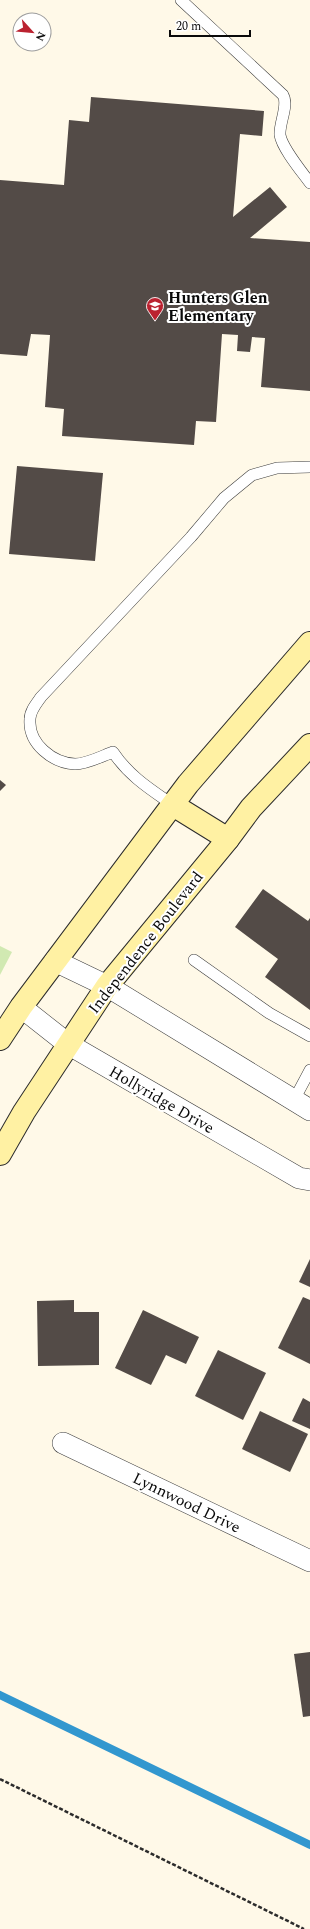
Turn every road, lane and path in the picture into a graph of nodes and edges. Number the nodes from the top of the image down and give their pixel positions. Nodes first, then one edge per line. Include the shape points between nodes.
1 (181, 0) edge
2 (310, 183) edge
3 (310, 467) edge
4 (310, 643) edge
5 (310, 745) edge
6 (173, 805) junction
7 (228, 839) junction
8 (194, 960) dead end
9 (55, 961) junction
10 (107, 986) junction
11 (21, 1007) junction
12 (310, 1036) edge
13 (0, 1039) edge
14 (68, 1044) junction
15 (310, 1070) edge
16 (302, 1105) edge
17 (0, 1154) edge
18 (310, 1180) edge
19 (63, 1443) dead end
20 (310, 1561) edge
21 (0, 1779) edge
22 (304, 1929) edge

1 - 2 lane via 285,98 280,136
3 - 6 lane via 277,468 252,475 224,498 191,537 41,697 33,709 30,719 31,730 45,753 62,761 77,764 114,752 128,772
4 - 6 main road via 188,784
5 - 7 main road, Independence Boulevard via 251,808
6 - 7 main road
6 - 9 main road
7 - 10 main road, Independence Boulevard
8 - 12 lane via 269,1013
9 - 10 street
9 - 11 main road
10 - 14 main road, Independence Boulevard
10 - 16 street
11 - 13 main road
11 - 14 street, Hollyridge Drive
14 - 17 main road, Independence Boulevard
14 - 18 street, Hollyridge Drive via 299,1178
15 - 16 lane
19 - 20 street, Lynnwood Drive
21 - 22 path

